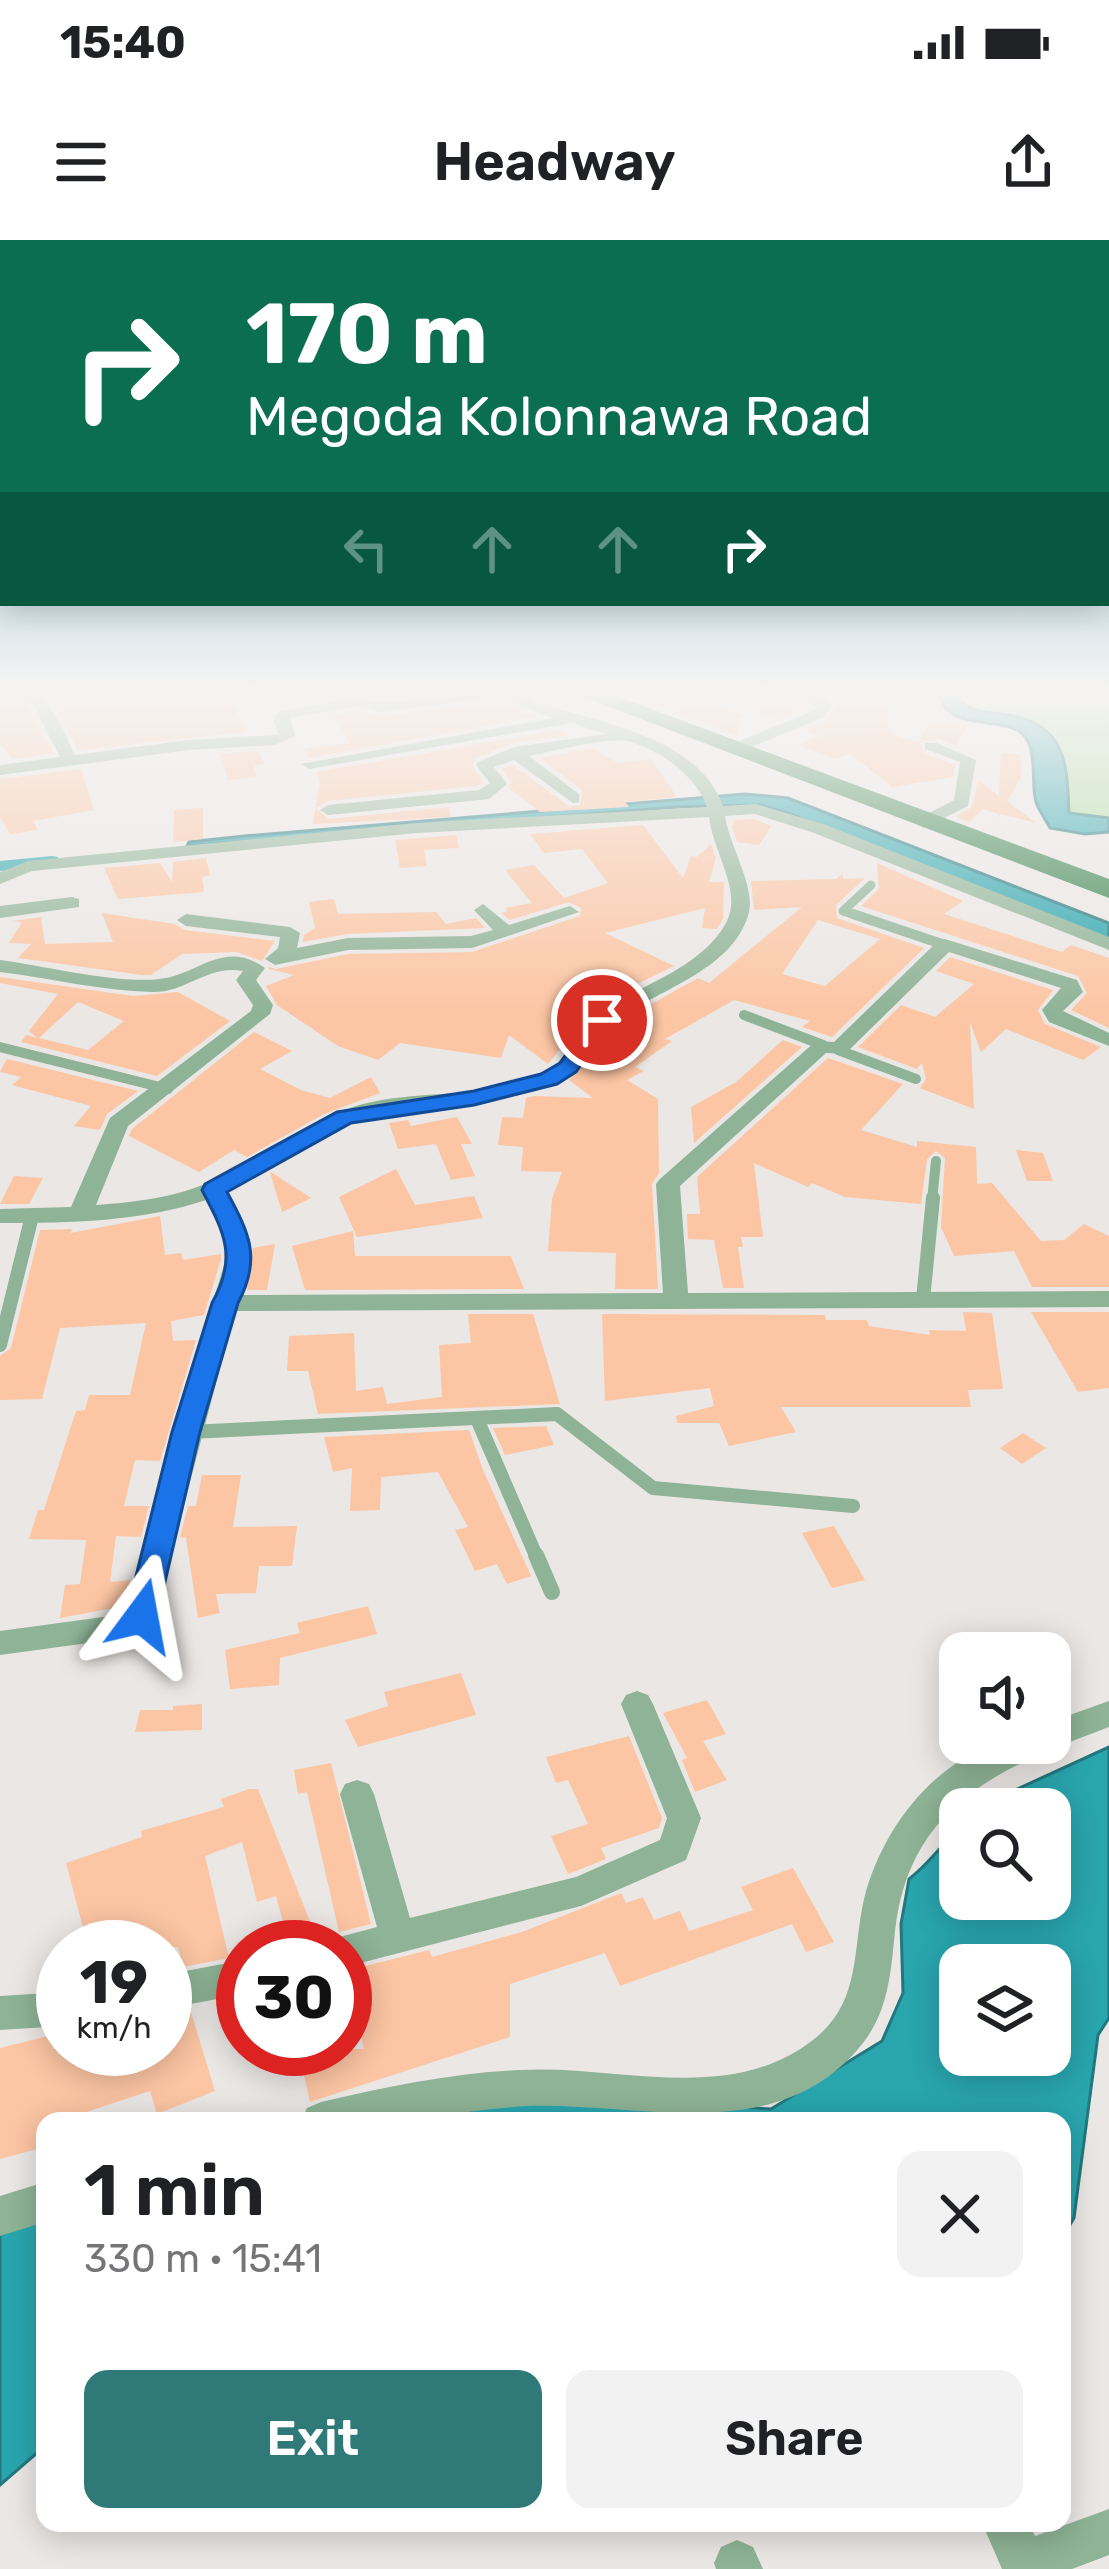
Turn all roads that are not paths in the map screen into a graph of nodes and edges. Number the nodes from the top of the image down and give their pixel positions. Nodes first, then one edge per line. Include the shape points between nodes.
1 (455, 798) edge
2 (710, 798) edge
3 (859, 798) edge
4 (963, 798) edge
5 (713, 802) junction
6 (328, 810) dead end
7 (924, 823) junction
8 (0, 879) edge
9 (871, 885) dead end
10 (1109, 889) edge
11 (72, 903) dead end
12 (483, 910) dead end
13 (0, 911) edge
14 (570, 912) dead end
15 (186, 920) dead end
16 (506, 932) junction
17 (1109, 944) edge
18 (945, 945) junction
19 (278, 957) junction
20 (0, 966) edge
21 (254, 968) junction
22 (744, 1015) dead end
23 (1109, 1040) edge
24 (0, 1048) edge
25 (831, 1048) junction
26 (916, 1079) dead end
27 (168, 1089) junction
28 (937, 1162) dead end
29 (214, 1190) junction
30 (81, 1213) junction
31 (0, 1216) edge
32 (32, 1216) junction
33 (1109, 1299) edge
34 (923, 1300) junction
35 (676, 1302) junction
36 (225, 1303) junction
37 (0, 1345) edge
38 (477, 1419) junction
39 (186, 1432) junction
40 (853, 1506) dead end
41 (552, 1592) dead end
42 (0, 1642) edge
43 (638, 1704) dead end
44 (1109, 1714) edge
45 (1071, 1728) edge
46 (987, 1764) edge
47 (357, 1794) dead end
48 (398, 1938) junction
49 (372, 1945) edge
50 (36, 2011) edge
51 (0, 2013) edge
52 (358, 2112) edge
53 (36, 2205) edge
54 (0, 2216) edge
55 (1109, 2532) edge
56 (1018, 2552) edge

1 - 6 street
2 - 5 street
3 - 7 main road
4 - 7 street
5 - 8 street via 28,866
5 - 17 street via 781,814
5 - 29 street via 740,886 739,920 684,973 593,1028 568,1068 474,1098 345,1117
7 - 10 main road
9 - 18 lane via 843,911
11 - 13 street
12 - 16 street
14 - 16 street
15 - 19 street via 290,933
16 - 19 street via 472,942 348,944
18 - 23 street via 1070,984 1073,992 1052,1010 1056,1018
18 - 25 street
19 - 21 street
20 - 21 street via 152,986 214,961
21 - 27 street via 246,980 263,1005 260,1014
22 - 25 lane
24 - 27 lane
25 - 26 lane
25 - 35 street via 668,1184
27 - 30 street via 118,1123
28 - 34 lane
29 - 30 street
29 - 36 street via 240,1239
30 - 32 street
31 - 32 street
32 - 37 lane
33 - 34 street
34 - 35 street
35 - 36 street
36 - 39 street
38 - 39 lane
38 - 40 lane via 557,1414 652,1489
38 - 41 lane
39 - 42 street via 142,1616 125,1626
43 - 48 street via 684,1818 674,1850 580,1891
44 - 45 street
46 - 52 street via 942,1795 908,1834 891,1867 863,2014 793,2074 724,2097 509,2089
47 - 48 street
48 - 49 street
50 - 51 street
53 - 54 street
55 - 56 street

